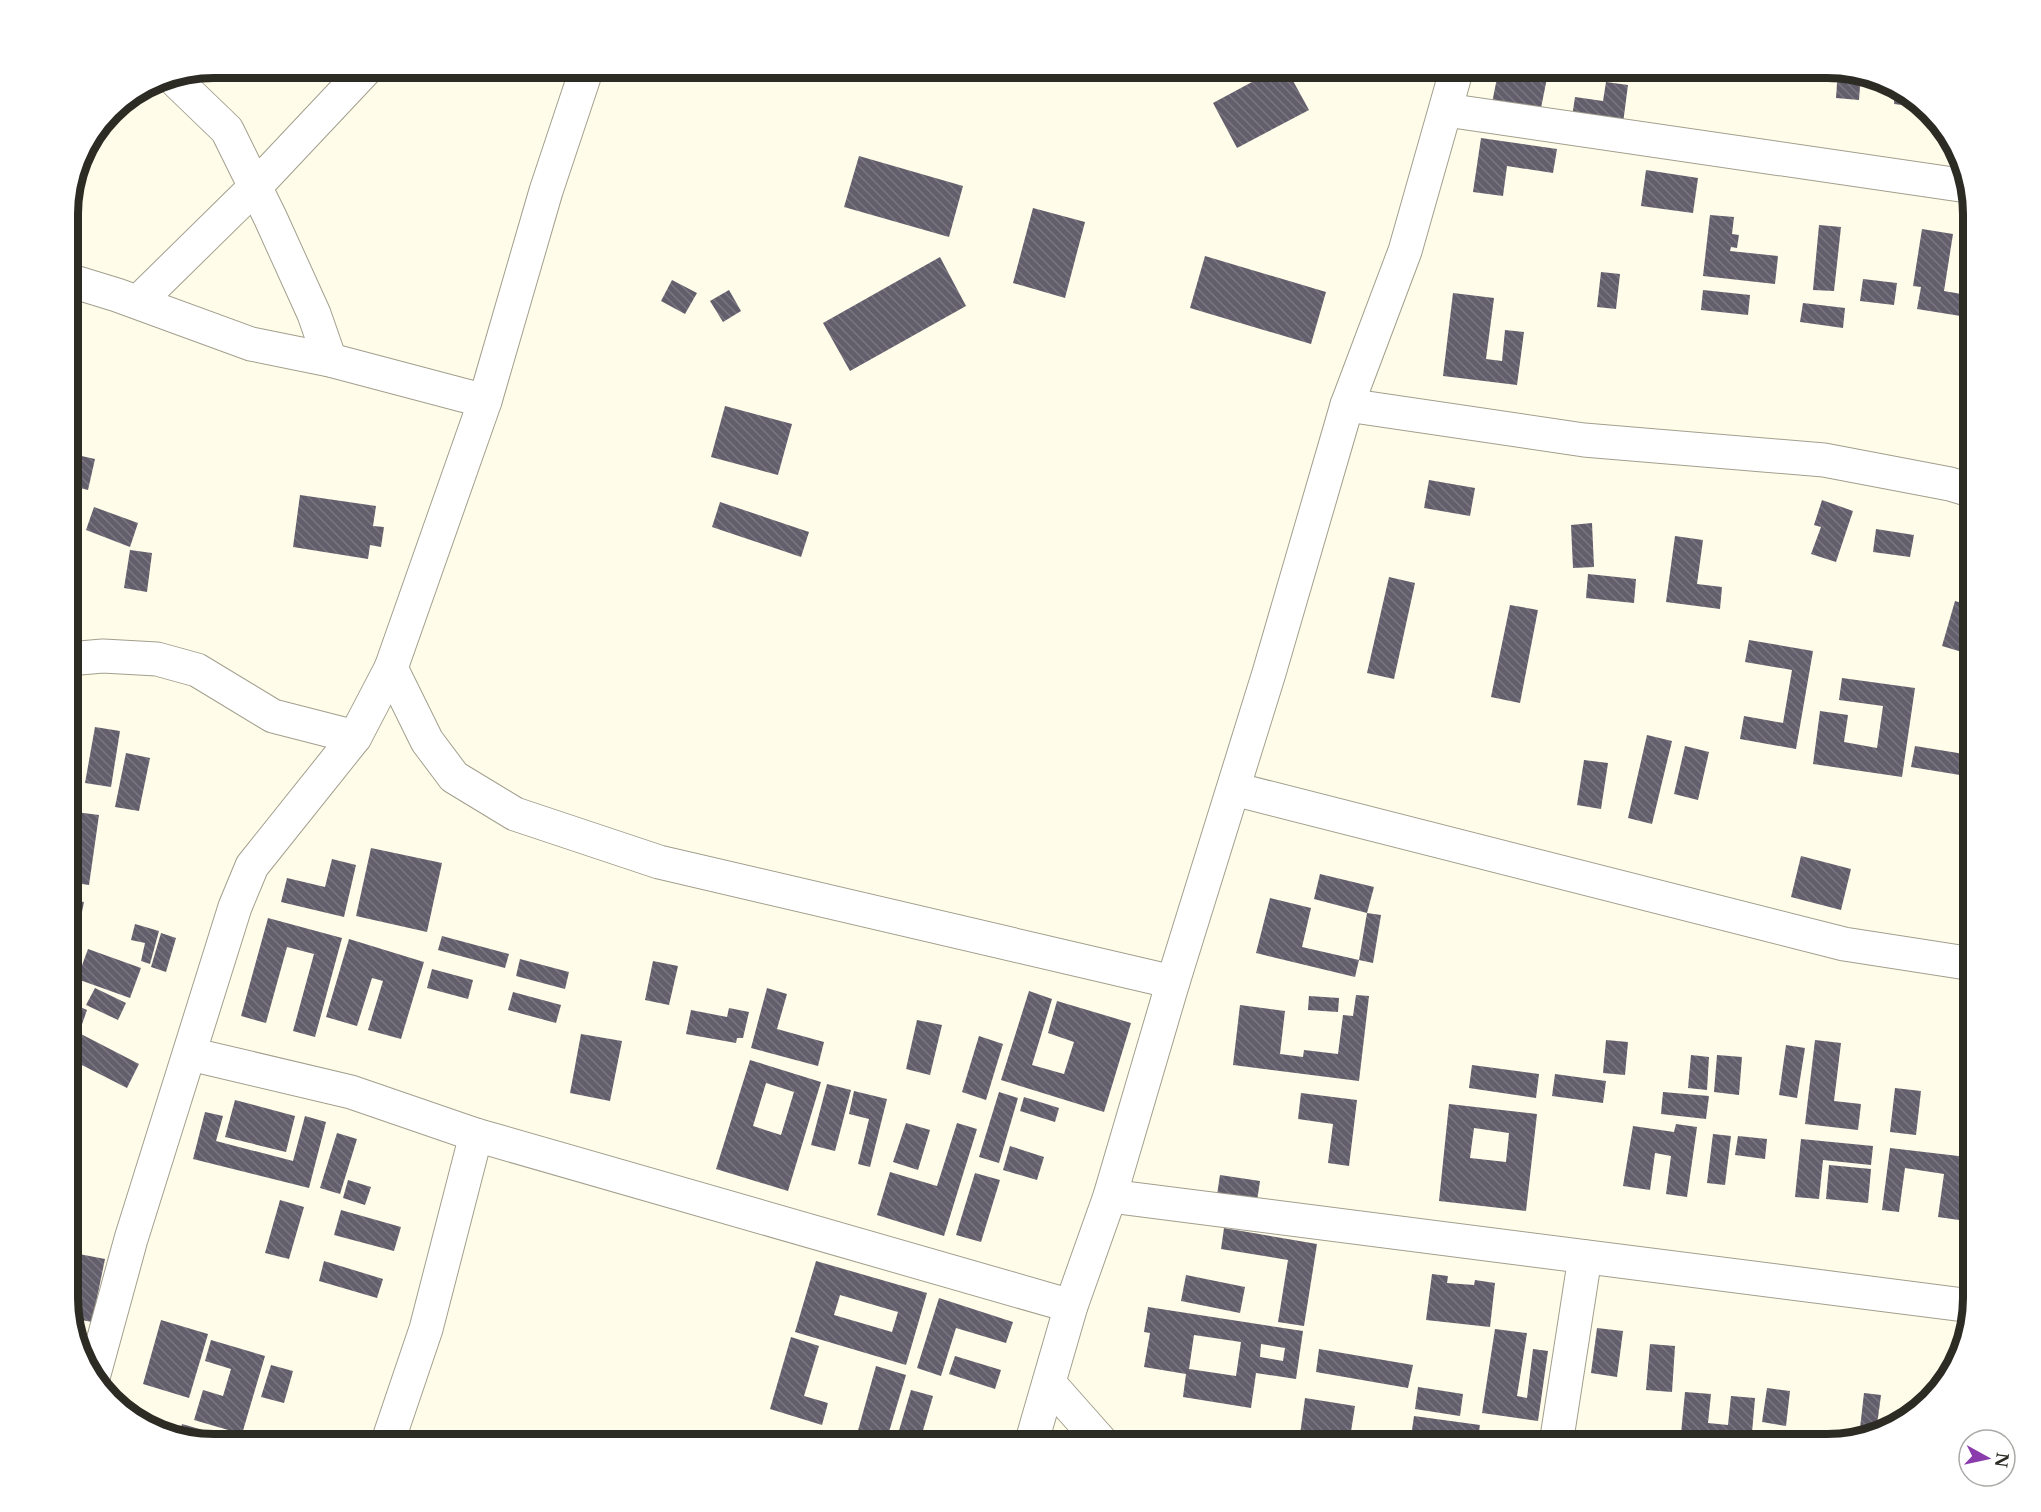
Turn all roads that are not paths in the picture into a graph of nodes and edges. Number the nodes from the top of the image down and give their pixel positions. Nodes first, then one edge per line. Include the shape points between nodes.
1 (358, 78) edge
2 (584, 78) edge
3 (1454, 78) edge
4 (178, 83) edge
5 (1446, 110) junction
6 (1960, 185) edge
7 (255, 187) junction
8 (78, 283) edge
9 (138, 302) junction
10 (330, 360) junction
11 (485, 401) junction
12 (1347, 405) junction
13 (1963, 488) edge
14 (78, 658) edge
15 (391, 668) junction
16 (355, 737) junction
17 (1234, 789) junction
18 (1963, 962) edge
19 (1173, 982) junction
20 (190, 1054) junction
21 (476, 1135) junction
22 (1110, 1196) junction
23 (1585, 1257) junction
24 (1963, 1305) edge
25 (1071, 1306) junction
26 (96, 1366) edge
27 (1049, 1383) junction
28 (390, 1434) edge
29 (1034, 1434) edge
30 (1094, 1434) edge
31 (1558, 1434) edge

1 - 7 street
2 - 11 street via 546,191
3 - 5 street
4 - 7 street via 227,130
5 - 6 street
5 - 12 street via 1405,251
7 - 9 street
7 - 10 street via 314,314
8 - 9 street
9 - 10 street via 250,344
10 - 11 street
11 - 15 street
12 - 13 street via 1584,440 1824,460
12 - 17 street
14 - 16 street via 157,659 197,670 273,716
15 - 16 street
15 - 19 street via 427,741 454,777 515,814 659,862
16 - 20 street via 252,866 234,907
17 - 18 street via 1844,944
17 - 19 street
19 - 22 street
20 - 21 street via 351,1092
20 - 26 street via 131,1239
21 - 25 street
21 - 28 street via 426,1329
22 - 23 street
22 - 25 street
23 - 24 street
23 - 31 street
25 - 27 street
27 - 29 street
27 - 30 street

